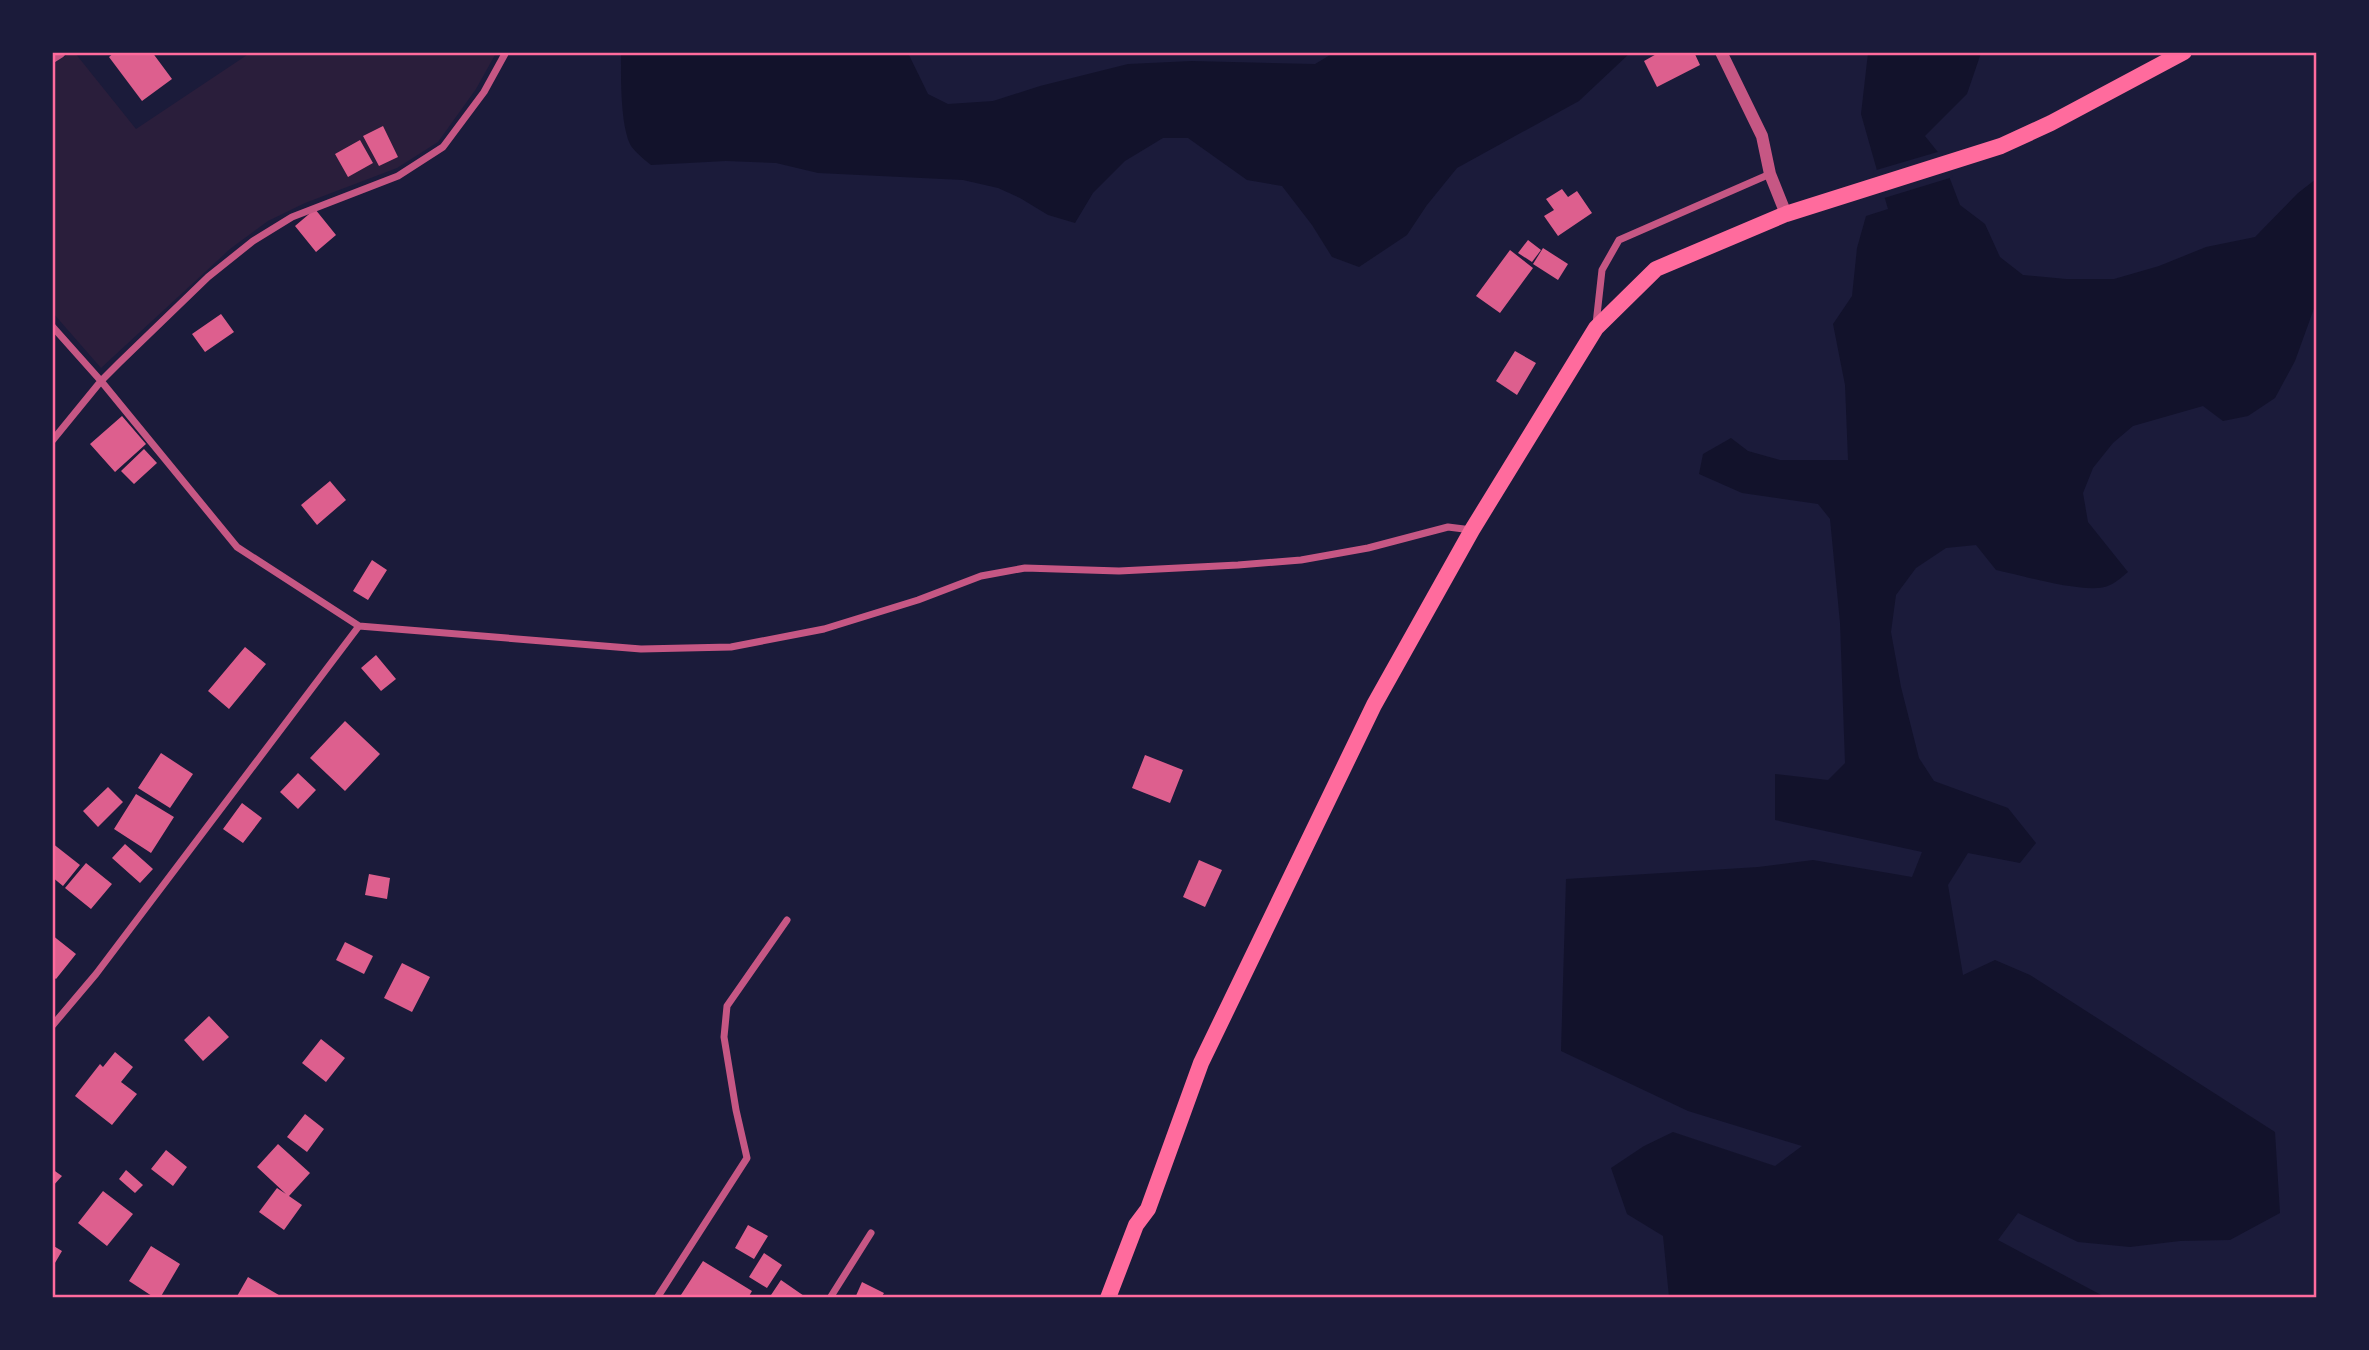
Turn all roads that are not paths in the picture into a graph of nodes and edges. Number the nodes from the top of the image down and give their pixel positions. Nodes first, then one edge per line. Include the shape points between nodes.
1 (60, 52) edge
2 (506, 52) edge
3 (1721, 52) edge
4 (2184, 52) edge
5 (52, 57) edge
6 (1770, 174) junction
7 (1786, 214) junction
8 (52, 326) edge
9 (1596, 328) junction
10 (101, 381) junction
11 (52, 441) edge
12 (1472, 530) junction
13 (359, 626) junction
14 (787, 920) dead end
15 (52, 1026) edge
16 (871, 1233) dead end
17 (657, 1297) edge
18 (830, 1297) edge
19 (1108, 1297) edge

1 - 5 street
2 - 10 street via 484,92 443,147 398,176 292,217 253,241 208,277
3 - 6 street via 1762,136
4 - 7 main road via 2001,146
6 - 7 street
6 - 9 street via 1619,240 1602,270
7 - 9 main road via 1656,268
8 - 10 street
9 - 12 main road
10 - 11 street
10 - 13 street via 236,547
12 - 13 street via 1448,527 1301,560 1119,571 1025,568 981,576 824,629 731,647 641,649
12 - 19 main road via 1374,705 1201,1063 1147,1209 1136,1225
13 - 15 street
14 - 17 street via 727,1006 724,1037 747,1158
16 - 18 street

